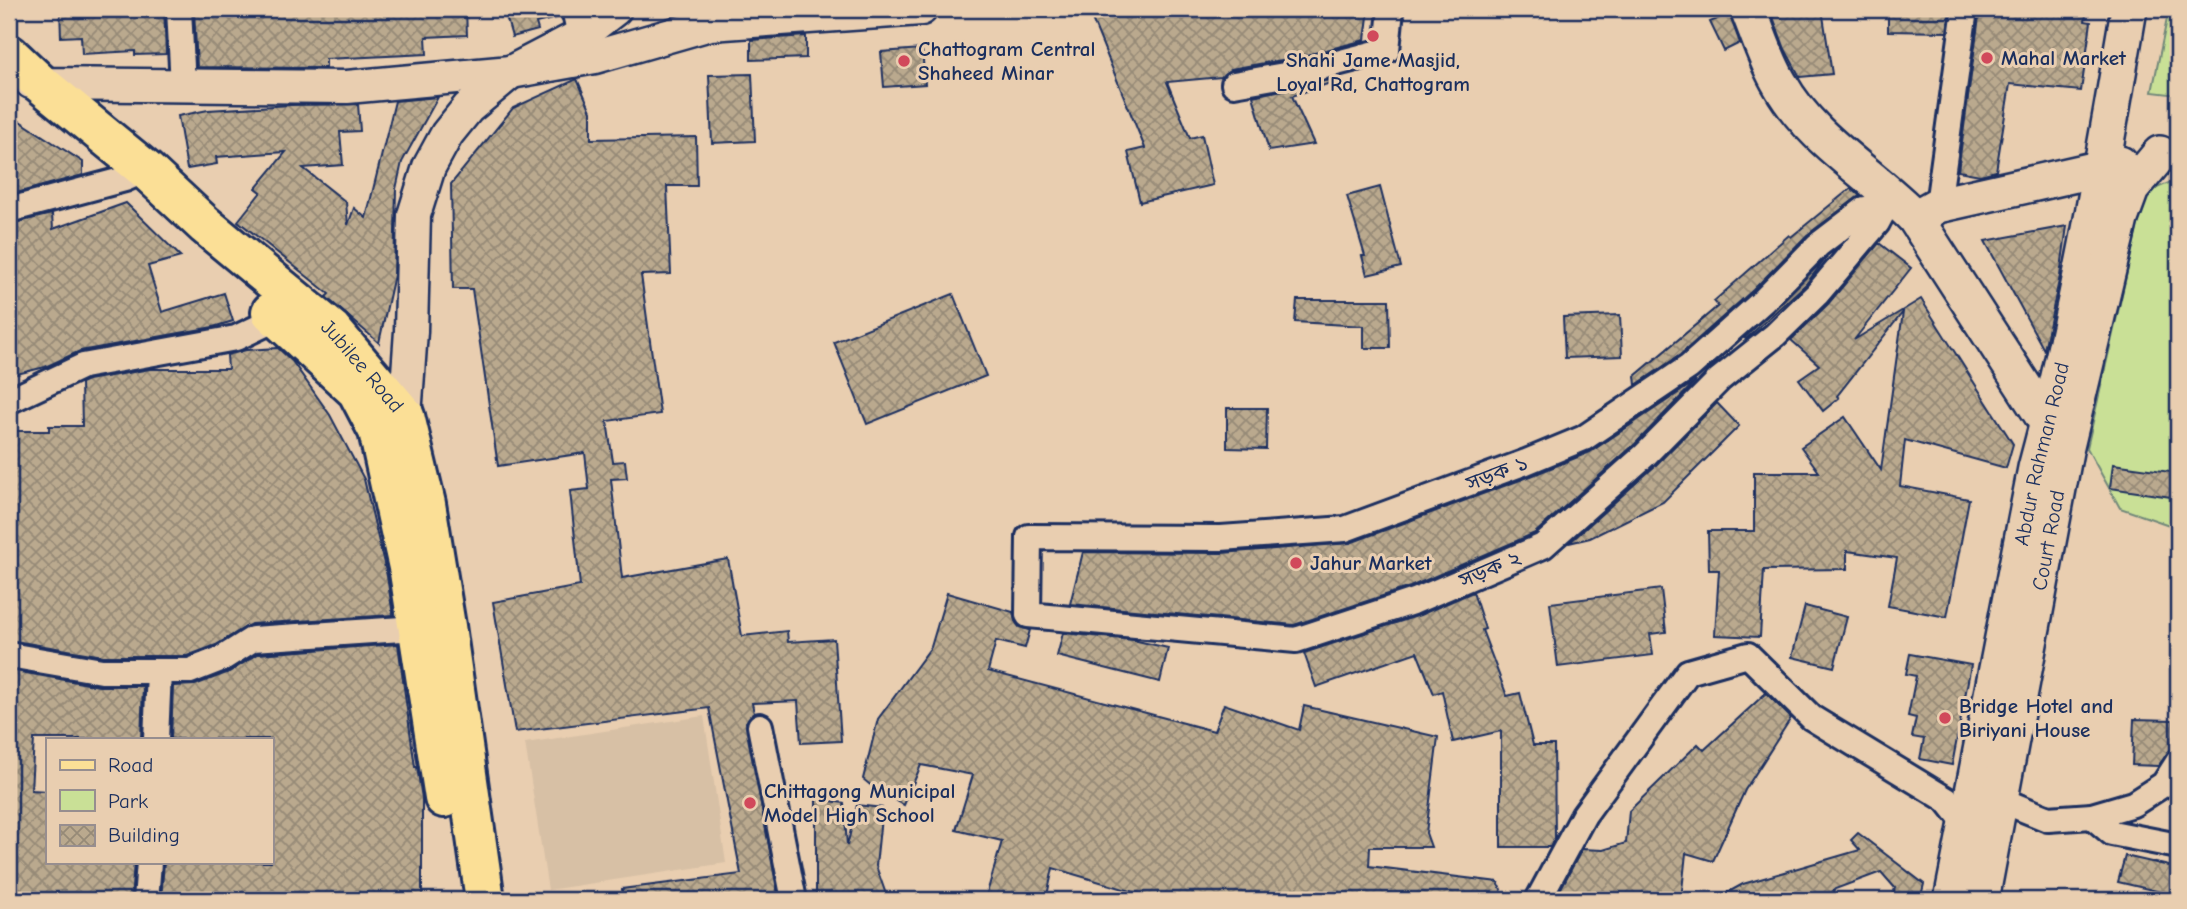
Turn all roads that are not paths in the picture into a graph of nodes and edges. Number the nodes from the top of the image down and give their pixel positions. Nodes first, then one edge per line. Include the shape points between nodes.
1 (179, 9) edge
2 (615, 9) edge
3 (920, 9) edge
4 (1391, 9) edge
5 (1748, 9) edge
6 (1965, 9) edge
7 (2129, 9) edge
8 (577, 22) edge
9 (9, 54) edge
10 (511, 72) junction
11 (17, 79) edge
12 (1234, 84) dead end
13 (183, 86) junction
14 (2169, 151) edge
15 (2102, 169) junction
16 (135, 174) junction
17 (9, 210) edge
18 (1905, 210) junction
19 (288, 311) junction
20 (9, 401) edge
21 (405, 416) junction
22 (2048, 424) junction
23 (1030, 567) joint
24 (432, 627) junction
25 (9, 655) edge
26 (159, 672) junction
27 (760, 726) dead end
28 (156, 738) edge
29 (2178, 762) edge
30 (2001, 800) junction
31 (2092, 816) junction
32 (1966, 825) junction
33 (2178, 846) edge
34 (149, 864) edge
35 (146, 900) edge
36 (461, 900) edge
37 (485, 900) edge
38 (794, 900) edge
39 (1538, 900) edge
40 (1952, 900) edge
41 (1981, 900) edge

1 - 13 street
2 - 8 street
3 - 10 street via 710,23 595,57
4 - 12 street via 1387,50
5 - 18 main road via 1780,84 1804,116
6 - 18 street
7 - 15 main road, Abdur Rahman Road
8 - 10 street
9 - 11 main road, Jubilee Road
10 - 13 street via 347,87
10 - 21 street via 468,108 447,134 429,167 414,215
11 - 13 street
11 - 16 main road, Jubilee Road
14 - 15 main road
14 - 30 main road, Court Road via 2131,189 2120,219 2066,452
15 - 18 main road
15 - 22 main road, Abdur Rahman Road
16 - 17 street
16 - 19 main road, Jubilee Road via 205,225
18 - 22 main road
18 - 23 street, সড়ক ১ via 1865,209 1818,245 1689,367 1584,438 1526,462 1345,529 1221,538 1029,537
18 - 23 street, সড়ক ২ via 1543,546 1415,601 1296,640 1282,639 1028,615
19 - 20 street via 236,338 83,366
19 - 21 main road, Jubilee Road via 332,331
19 - 24 main road via 357,391 378,431 409,572
21 - 24 main road, Jubilee Road via 426,504
22 - 32 main road, Abdur Rahman Road
24 - 26 street via 253,639 190,671
24 - 36 main road
24 - 37 main road, Jubilee Road
25 - 26 street via 102,671
26 - 28 street
27 - 38 street
29 - 31 street via 2154,791 2133,804
30 - 31 street via 2048,819
30 - 41 main road, Court Road
31 - 33 street via 2112,833
32 - 39 street via 1947,800 1812,718 1748,655 1688,672 1584,816
32 - 40 main road, Abdur Rahman Road
34 - 35 street

